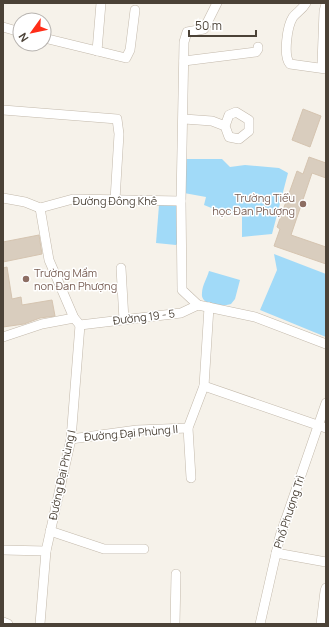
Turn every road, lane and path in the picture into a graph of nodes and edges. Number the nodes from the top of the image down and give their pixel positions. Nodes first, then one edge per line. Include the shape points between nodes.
1 (101, 3) edge
2 (218, 3) edge
3 (306, 3) edge
4 (326, 4) edge
5 (135, 10) dead end
6 (52, 40) edge
7 (258, 47) dead end
8 (97, 51) junction
9 (184, 62) junction
10 (324, 67) edge
11 (3, 110) edge
12 (184, 120) junction
13 (225, 126) dead end
14 (3, 198) edge
15 (115, 200) junction
16 (181, 201) junction
17 (40, 208) junction
18 (121, 268) dead end
19 (198, 305) junction
20 (209, 307) junction
21 (124, 320) junction
22 (77, 322) junction
23 (3, 337) edge
24 (326, 344) edge
25 (204, 386) junction
26 (326, 403) edge
27 (322, 426) edge
28 (188, 428) junction
29 (71, 439) junction
30 (192, 478) dead end
31 (50, 531) junction
32 (144, 549) dead end
33 (3, 550) edge
34 (46, 551) junction
35 (276, 553) junction
36 (326, 562) edge
37 (176, 574) dead end
38 (326, 588) edge
39 (324, 615) edge
40 (3, 622) edge
41 (8, 624) edge
42 (40, 624) edge
43 (175, 624) edge
44 (260, 624) edge
45 (321, 624) edge

1 - 8 street
2 - 9 street via 204,29 187,32
3 - 10 street via 293,17 288,30 287,61 290,64
4 - 10 street
5 - 8 street via 130,50 126,58
6 - 8 street
7 - 9 street via 256,52
9 - 12 street
11 - 15 street via 117,119 119,134
12 - 13 street via 212,121
12 - 16 street
14 - 17 street
15 - 16 street, Đường Đông Khê
15 - 17 street, Đường Đông Khê via 73,199
16 - 19 street via 182,290
17 - 22 street via 49,260
18 - 21 street
19 - 20 street
19 - 21 street, Đường 19 - 5 via 181,313
20 - 24 street via 255,317
20 - 25 street, Đường Đại Phùng II
21 - 22 street, Đường 19 - 5
22 - 23 street, Đường 19 - 5 via 42,324
22 - 29 street, Đường Đại Phùng I
25 - 27 street
25 - 28 street, Đường Đại Phùng II
26 - 27 street, Phố Phượng Trì
27 - 35 street, Phố Phượng Trì via 280,536
28 - 29 street, Đường Đại Phùng II via 137,430
28 - 30 street
29 - 31 street, Đường Đại Phùng I
31 - 32 street via 104,548
31 - 34 street, Đường Đại Phùng I
33 - 34 street
34 - 42 street, Đường Đại Phùng I
35 - 36 street
35 - 44 street, Phố Phượng Trì
37 - 43 street
38 - 39 street
39 - 45 street
40 - 41 street

